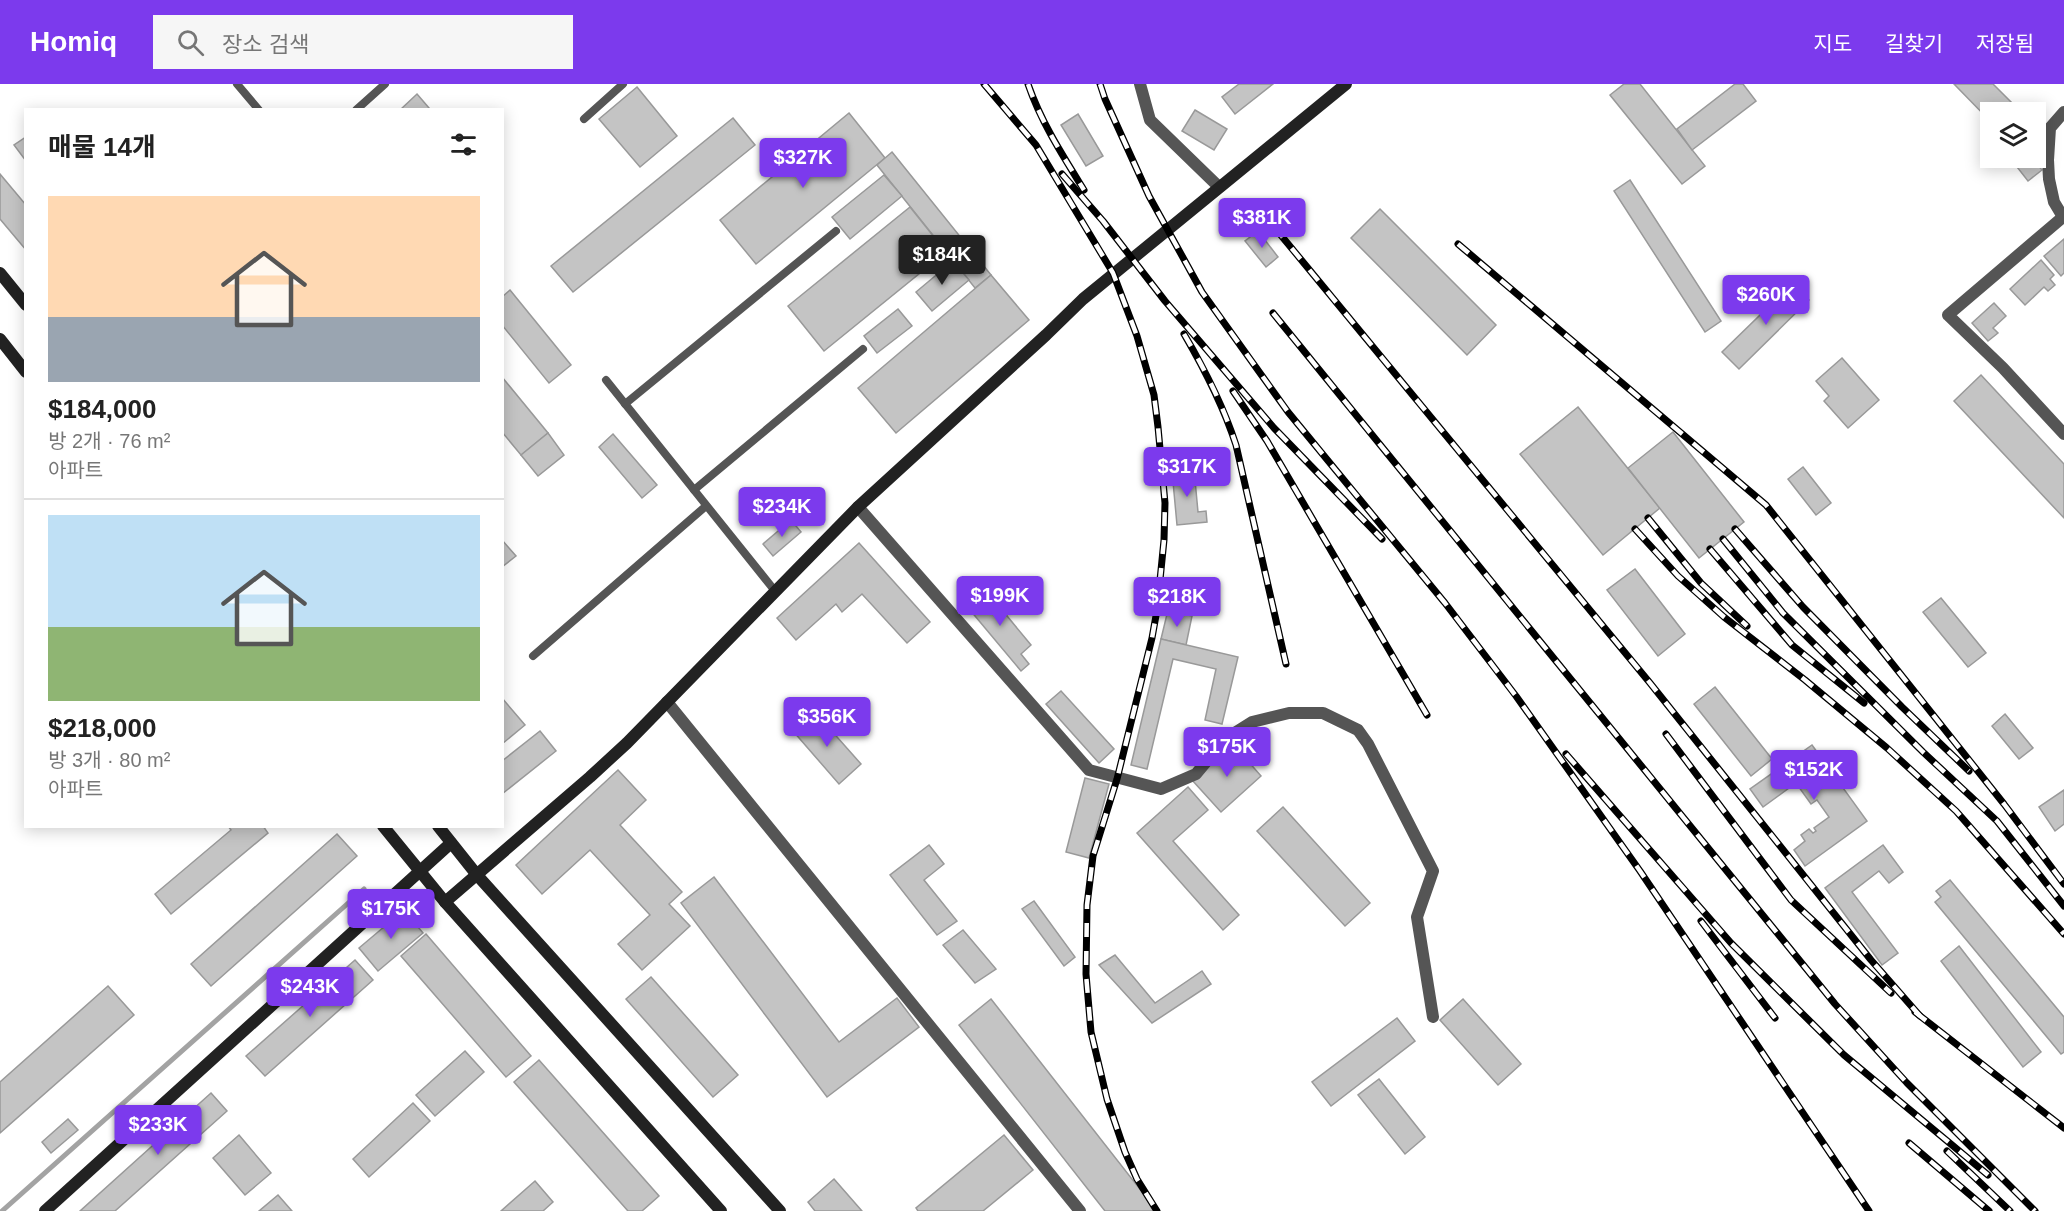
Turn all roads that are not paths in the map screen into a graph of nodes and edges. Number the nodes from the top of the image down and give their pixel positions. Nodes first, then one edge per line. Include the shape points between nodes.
1 (237, 84) edge
2 (385, 84) edge
3 (623, 84) edge
4 (1140, 84) edge
5 (1346, 84) edge
6 (257, 108) edge
7 (358, 108) edge
8 (2064, 112) edge
9 (584, 119) dead end
10 (1219, 187) junction
11 (836, 231) dead end
12 (0, 273) edge
13 (24, 303) edge
14 (0, 339) edge
15 (863, 349) dead end
16 (24, 369) edge
17 (606, 380) dead end
18 (625, 404) junction
19 (2064, 434) edge
20 (694, 490) junction
21 (706, 506) junction
22 (858, 507) junction
23 (775, 591) junction
24 (533, 656) dead end
25 (667, 702) junction
26 (385, 828) edge
27 (440, 828) edge
28 (451, 843) junction
29 (419, 872) junction
30 (477, 875) junction
31 (445, 902) junction
32 (1433, 1017) dead end
33 (45, 1211) edge
34 (721, 1211) edge
35 (780, 1211) edge
36 (1080, 1211) edge

1 - 6 lane
2 - 7 lane
3 - 9 lane
4 - 10 street via 1150,120
5 - 10 street
8 - 19 street via 2050,128 2048,160 2054,202 2063,217 1948,315
10 - 22 street via 1083,299
11 - 18 lane
12 - 13 street
14 - 16 street
15 - 20 lane
17 - 18 lane
18 - 20 lane
20 - 21 lane
21 - 23 lane
21 - 24 lane
22 - 23 street
22 - 32 street via 1089,770 1161,789 1196,774 1225,739 1252,722 1289,713 1323,713 1358,730 1433,871 1417,917
23 - 25 street
25 - 30 street via 590,777
25 - 36 street
26 - 29 street
27 - 28 street
28 - 29 street
28 - 30 street
29 - 31 street
29 - 33 street
30 - 31 street
30 - 35 street
31 - 34 street

